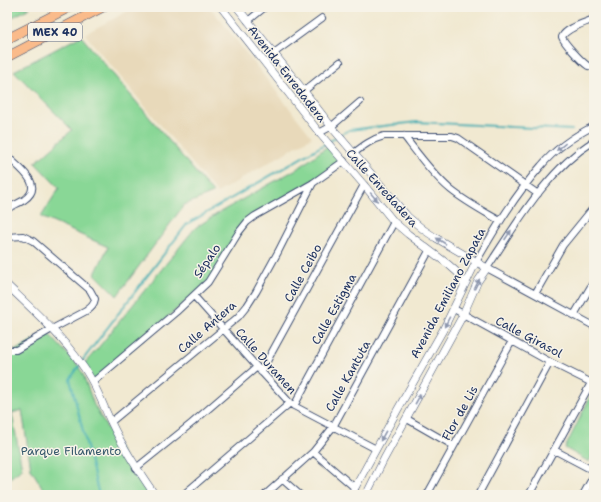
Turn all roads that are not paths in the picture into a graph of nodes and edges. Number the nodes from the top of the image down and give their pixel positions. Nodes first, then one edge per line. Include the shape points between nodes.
1 (70, 7) edge
2 (103, 7) edge
3 (221, 7) edge
4 (237, 7) edge
5 (266, 7) edge
6 (322, 18) dead end
7 (594, 20) edge
8 (248, 21) junction
9 (7, 40) edge
10 (274, 53) junction
11 (7, 57) edge
12 (340, 62) dead end
13 (594, 66) edge
14 (304, 91) junction
15 (360, 102) dead end
16 (594, 126) edge
17 (333, 128) junction
18 (320, 134) junction
19 (404, 136) junction
20 (594, 141) edge
21 (348, 146) junction
22 (354, 153) junction
23 (338, 155) junction
24 (7, 156) edge
25 (344, 161) junction
26 (313, 183) junction
27 (364, 185) junction
28 (526, 185) junction
29 (538, 194) junction
30 (594, 207) edge
31 (7, 208) edge
32 (500, 221) junction
33 (394, 222) junction
34 (7, 237) edge
35 (429, 251) junction
36 (476, 262) junction
37 (487, 268) junction
38 (594, 281) edge
39 (7, 285) edge
40 (464, 285) junction
41 (535, 294) junction
42 (194, 296) junction
43 (454, 309) junction
44 (463, 315) junction
45 (574, 315) junction
46 (594, 326) edge
47 (52, 329) junction
48 (223, 329) junction
49 (512, 341) junction
50 (9, 350) edge
51 (550, 362) junction
52 (259, 370) junction
53 (92, 382) junction
54 (592, 384) edge
55 (292, 405) junction
56 (407, 419) junction
57 (111, 422) junction
58 (333, 427) junction
59 (454, 446) junction
60 (376, 449) junction
61 (554, 450) junction
62 (313, 452) junction
63 (136, 468) junction
64 (594, 471) edge
65 (594, 475) edge
66 (282, 479) junction
67 (355, 488) junction
68 (155, 495) edge
69 (183, 495) edge
70 (265, 495) edge
71 (300, 495) edge
72 (351, 495) edge
73 (366, 495) edge
74 (427, 495) edge
75 (478, 495) edge
76 (529, 495) edge
77 (583, 495) edge

1 - 9 main road, MEX 40
2 - 11 main road, MEX 40
3 - 18 street, Avenida Enredadera
4 - 8 street, Avenida Enredadera
5 - 8 street
6 - 10 street
7 - 13 street via 577,26 563,35 566,44 585,64
8 - 10 street, Avenida Enredadera
10 - 14 street, Avenida Enredadera
12 - 14 street
14 - 17 street, Avenida Enredadera
15 - 17 street
16 -> 28 street, Avenida Emiliano Zapata via 552,155
17 - 18 street
17 - 21 street, Calle Enredadera
18 - 23 street, Calle Enredadera
19 - 22 street via 378,137
19 - 28 street via 458,138
19 - 32 street via 449,188
20 - 29 street, Avenida Emiliano Zapata via 574,156
21 - 22 street, Calle Enredadera
21 - 23 street
36 -> 22 street, Calle Enredadera via 436,238 408,217
23 - 25 street, Calle Enredadera
24 - 31 street via 32,183 29,195
25 - 26 street, Sépalo
25 - 27 street, Calle Enredadera
26 - 42 street, Sépalo via 247,222 208,282
26 - 48 street, Calle Antera via 250,301 238,317
27 -> 33 street, Calle Enredadera
27 - 52 street, Calle Ceibo
28 - 29 street
28 - 32 street, Avenida Emiliano Zapata
37 -> 29 street, Avenida Emiliano Zapata
30 - 41 street via 563,245
32 - 36 street, Avenida Emiliano Zapata
33 - 35 street, Calle Enredadera
33 - 55 street, Calle Estigma
34 - 47 street via 23,236 33,241 90,290 95,299 91,307
35 - 40 street, Calle Enredadera via 458,273
35 - 58 street, Calle Kantuta
36 - 37 street, Calle Enredadera
36 - 40 street, Avenida Emiliano Zapata
37 - 41 street
44 -> 37 street, Avenida Emiliano Zapata via 478,281
38 - 45 street
39 - 47 street
40 - 43 street, Avenida Emiliano Zapata
41 - 45 street
42 - 48 street, Calle Duramen
42 - 53 street, Sépalo
43 - 44 street, Calle Girasol
43 -> 60 street, Avenida Emiliano Zapata
44 - 49 street, Calle Girasol
56 -> 44 street, Avenida Emiliano Zapata
45 - 46 street
47 - 50 street via 16,350
47 - 53 street via 83,365
48 - 52 street, Calle Duramen
48 - 57 street, Calle Antera
49 - 51 street, Calle Girasol
49 - 59 street, Flor de Lis
51 - 54 street, Calle Girasol
51 - 75 street
52 - 55 street, Calle Duramen
52 - 63 street, Calle Ceibo
53 - 57 street
54 - 61 street
55 - 58 street, Calle Duramen
55 - 69 street, Calle Estigma
56 - 59 street
56 - 73 street, Avenida Emiliano Zapata
57 - 63 street
58 - 60 street, Calle Duramen
58 - 62 street, Calle Kantuta
59 - 74 street, Flor de Lis
60 - 67 street, Avenida Emiliano Zapata
61 - 64 street
61 - 76 street
62 - 66 street, Calle Kantuta
62 - 67 street
63 - 68 street
65 - 77 street
66 - 70 street, Calle Kantuta
66 - 71 street
67 - 72 street, Avenida Emiliano Zapata

